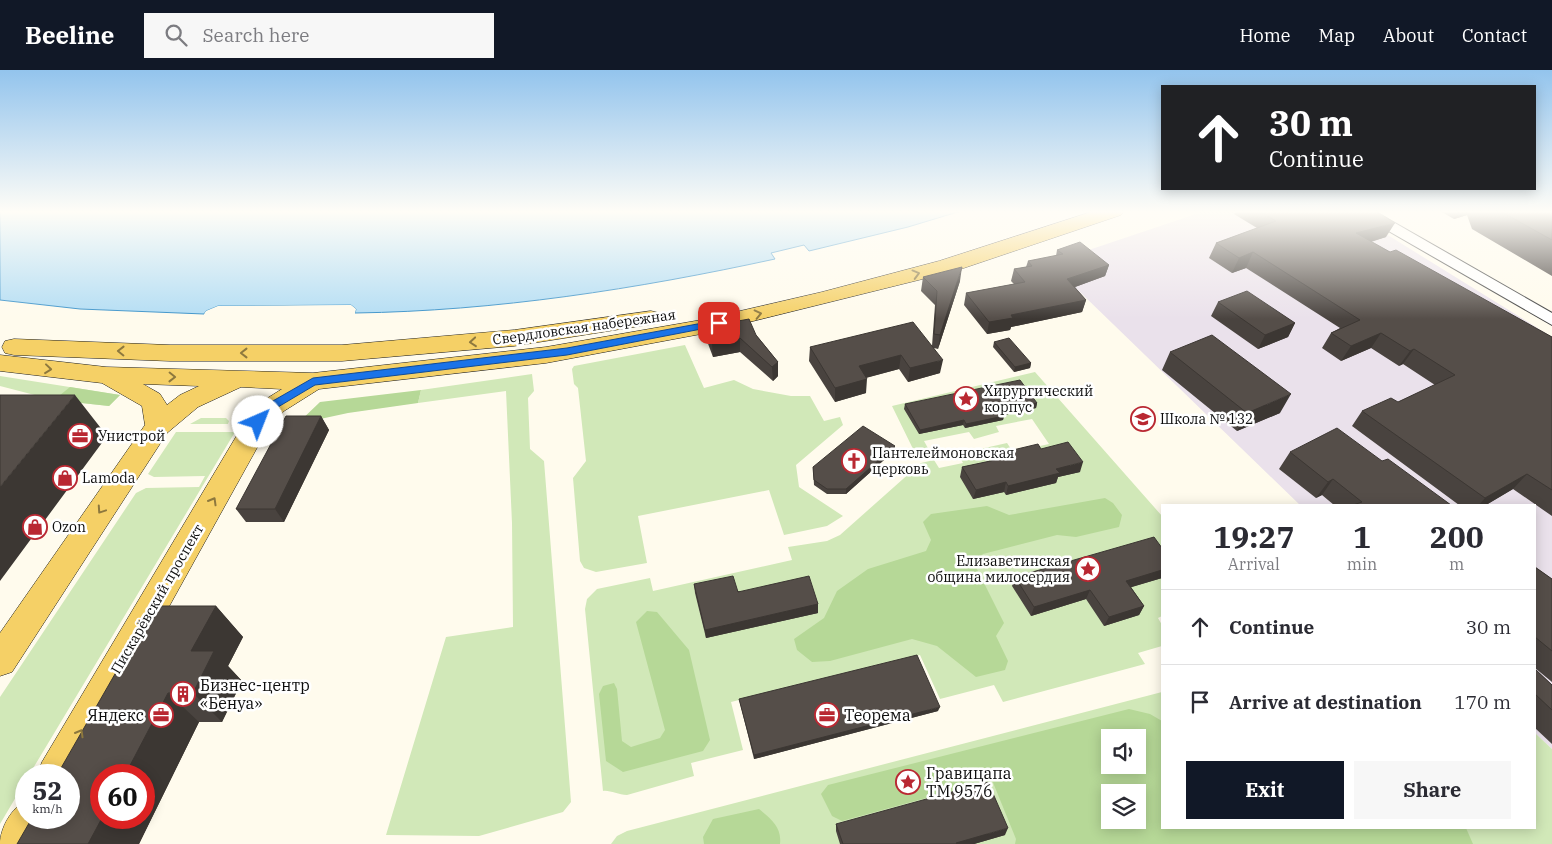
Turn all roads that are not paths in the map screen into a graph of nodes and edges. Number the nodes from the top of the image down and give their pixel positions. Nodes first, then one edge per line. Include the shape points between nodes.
1 (953, 247) edge
2 (1004, 247) edge
3 (1426, 247) edge
4 (1552, 320) edge
5 (0, 345) edge
6 (170, 353) junction
7 (328, 353) junction
8 (0, 363) edge
9 (106, 375) junction
10 (241, 378) junction
11 (313, 381) junction
12 (258, 422) junction
13 (158, 426) junction
14 (0, 661) edge
15 (62, 764) edge
16 (25, 829) edge
17 (16, 844) edge

1 -> 7 main road, Свердловская набережная via 694,312 514,338
11 -> 2 main road, Свердловская набережная via 546,355 701,327 947,266
3 - 4 street
6 -> 5 main road, Свердловская набережная
7 -> 6 main road, Свердловская набережная
6 - 10 main road, Свердловская набережная via 225,368
7 - 10 main road, Свердловская набережная
8 -> 9 main road, Свердловская набережная
9 -> 10 main road, Свердловская набережная
9 - 13 main road via 151,400
10 - 11 main road, Свердловская набережная
10 - 12 main road via 257,397
10 - 13 main road via 189,401
11 - 12 main road, Пискарёвский проспект via 275,405
15 -> 12 main road, Пискарёвский проспект
13 -> 14 main road
16 - 17 main road

